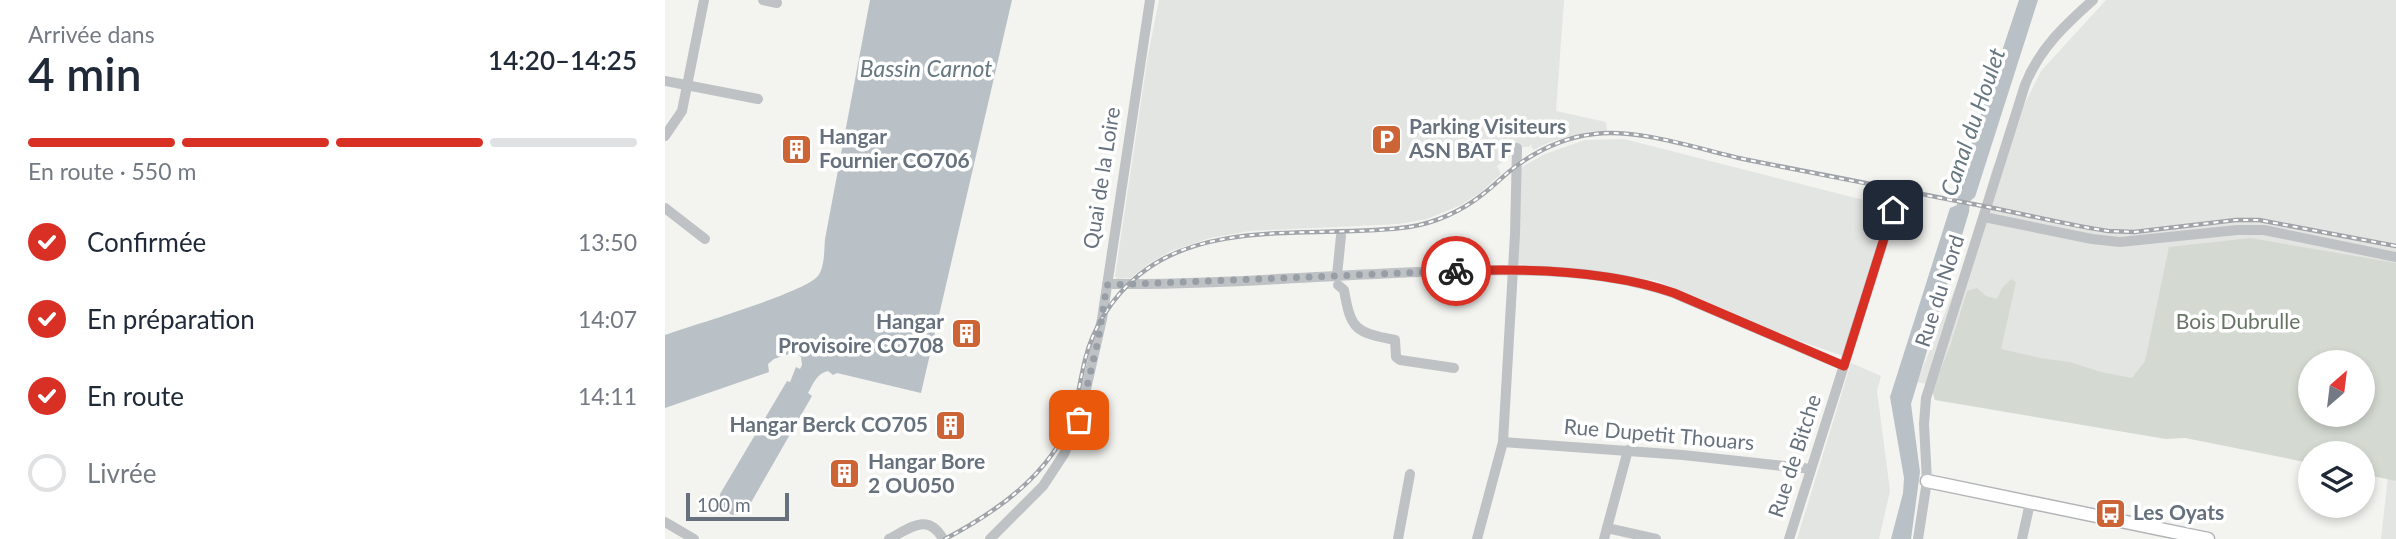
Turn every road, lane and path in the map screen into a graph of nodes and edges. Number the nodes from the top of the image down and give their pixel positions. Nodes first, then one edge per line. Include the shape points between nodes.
1 (704, 0) edge
2 (763, 0) edge
3 (1150, 0) edge
4 (2093, 0) edge
5 (778, 3) dead end
6 (665, 81) edge
7 (688, 86) junction
8 (758, 99) dead end
9 (665, 136) edge
10 (1517, 148) dead end
11 (1883, 194) dead end
12 (665, 208) edge
13 (1984, 217) junction
14 (1341, 236) dead end
15 (705, 239) dead end
16 (2396, 257) edge
17 (1512, 269) junction
18 (1338, 280) junction
19 (1107, 285) junction
20 (1844, 366) junction
21 (1454, 368) dead end
22 (1503, 442) junction
23 (1628, 450) junction
24 (1811, 468) junction
25 (1410, 474) dead end
26 (1927, 481) junction
27 (2030, 503) junction
28 (665, 522) edge
29 (1605, 533) edge
30 (997, 537) edge
31 (694, 539) edge
32 (889, 539) edge
33 (943, 539) edge
34 (1398, 539) edge
35 (1477, 539) edge
36 (1656, 539) edge
37 (1789, 539) edge
38 (1918, 539) edge
39 (2022, 539) edge
40 (2208, 539) edge

1 - 7 street
2 - 5 street
3 - 19 street, Quai de la Loire
4 - 13 street, Rue du Nord via 2053,38 2035,65
6 - 7 street
7 - 8 street
7 - 9 street via 680,116
10 - 17 street
11 - 20 street, Rue de Bitche via 1897,198
12 - 15 street
13 - 16 street via 2120,242 2264,230
13 - 26 street, Rue du Nord via 1926,398
14 - 18 street
17 - 18 street
17 - 20 street via 1656,287
17 - 22 street
18 - 19 street
18 - 21 street via 1349,317 1367,335 1395,340 1400,360
19 - 30 street, Quai de la Loire via 1089,381 1072,439 1043,486
20 - 24 street, Rue de Bitche
22 - 23 street, Rue Dupetit Thouars
22 - 35 street
23 - 24 street, Rue Dupetit Thouars
23 - 29 street
24 - 37 street, Rue de Bitche
25 - 34 street
26 - 27 main road
26 - 38 street, Rue du Nord
27 - 39 street
27 - 40 main road
28 - 31 street
29 - 36 street
32 - 33 street via 927,524

